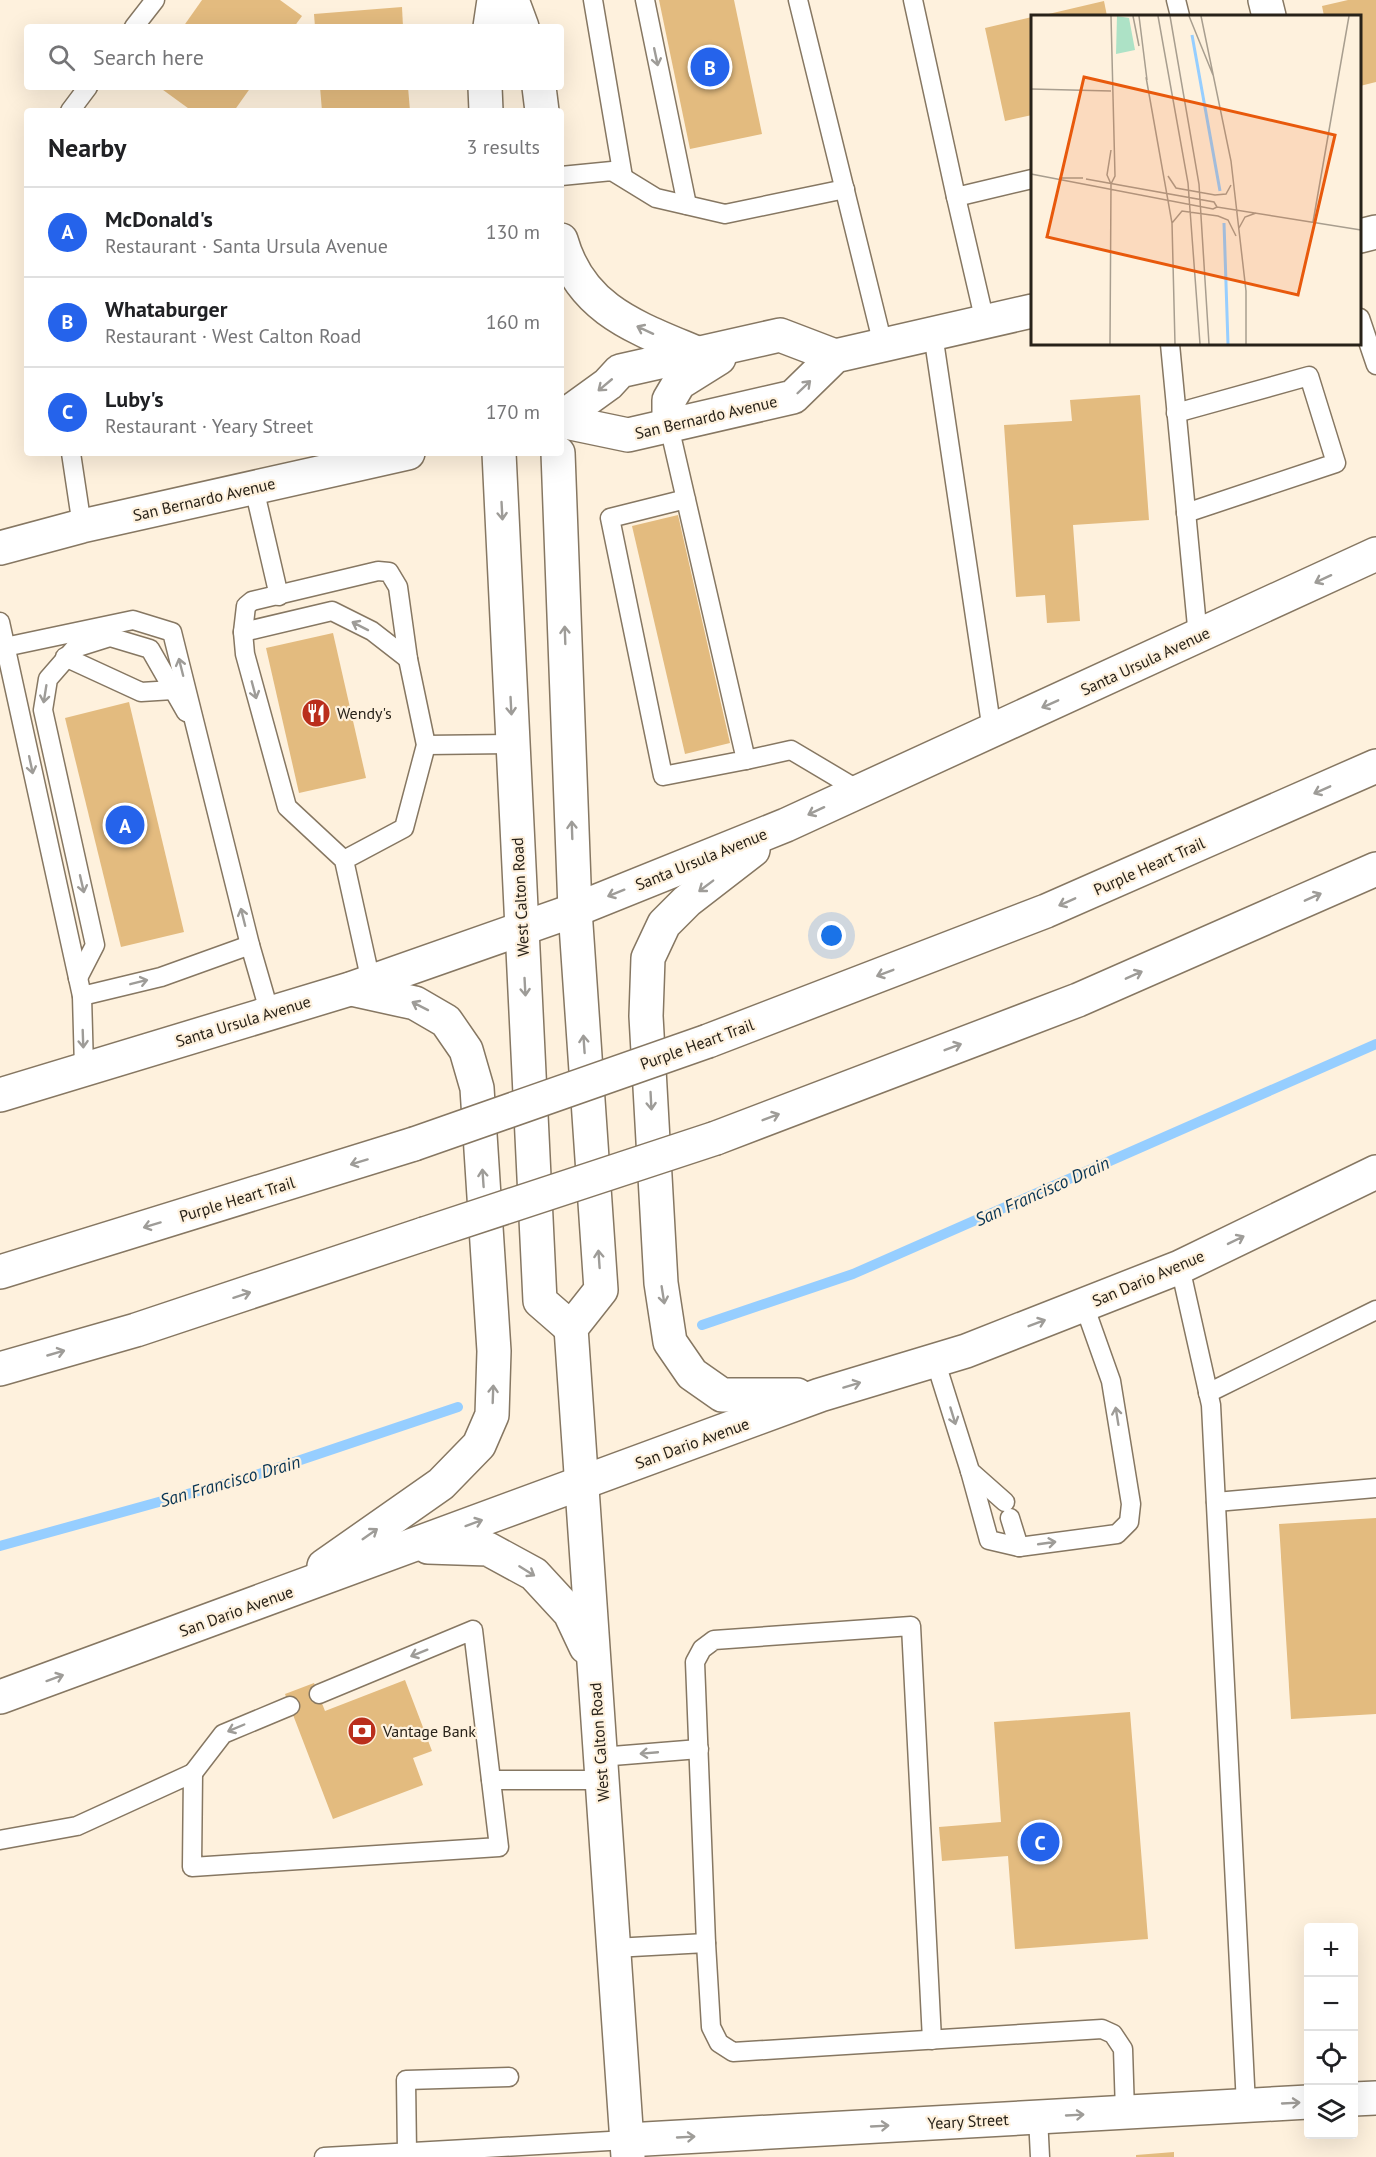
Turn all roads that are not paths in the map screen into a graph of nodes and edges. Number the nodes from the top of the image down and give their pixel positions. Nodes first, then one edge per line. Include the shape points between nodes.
1 (155, 0) edge
2 (494, 0) edge
3 (512, 0) edge
4 (593, 0) edge
5 (645, 0) edge
6 (798, 0) edge
7 (913, 0) edge
8 (1176, 0) edge
9 (1265, 0) edge
10 (1180, 15) edge
11 (1269, 15) edge
12 (136, 24) edge
13 (490, 24) edge
14 (521, 24) edge
15 (86, 90) edge
16 (485, 90) edge
17 (539, 90) edge
18 (72, 108) edge
19 (486, 108) edge
20 (542, 108) edge
21 (564, 176) edge
22 (623, 177) junction
23 (1031, 179) edge
24 (845, 189) junction
25 (956, 197) junction
26 (687, 205) junction
27 (1376, 232) edge
28 (1361, 236) edge
29 (564, 247) edge
30 (1031, 311) edge
31 (985, 322) junction
32 (1361, 324) edge
33 (933, 334) junction
34 (744, 343) junction
35 (883, 345) junction
36 (1170, 345) edge
37 (699, 354) junction
38 (835, 356) junction
39 (1376, 365) edge
40 (1176, 412) junction
41 (564, 417) edge
42 (564, 420) edge
43 (669, 426) junction
44 (71, 456) edge
45 (395, 456) edge
46 (499, 456) edge
47 (558, 456) edge
48 (254, 488) junction
49 (686, 499) junction
50 (1186, 513) junction
51 (82, 526) junction
52 (0, 548) edge
53 (1376, 554) edge
54 (279, 596) junction
55 (0, 622) edge
56 (243, 632) junction
57 (1197, 637) junction
58 (5, 647) junction
59 (65, 657) junction
60 (408, 659) junction
61 (172, 690) junction
62 (196, 728) junction
63 (992, 730) junction
64 (513, 744) junction
65 (426, 745) junction
66 (746, 760) junction
67 (1376, 766) edge
68 (860, 791) junction
69 (786, 825) junction
70 (344, 860) junction
71 (1376, 869) edge
72 (575, 910) junction
73 (522, 929) junction
74 (250, 945) junction
75 (78, 978) junction
76 (360, 985) junction
77 (82, 996) junction
78 (270, 1014) junction
79 (84, 1068) junction
80 (0, 1095) edge
81 (1376, 1172) edge
82 (1180, 1267) junction
83 (0, 1272) edge
84 (1084, 1305) junction
85 (1376, 1310) edge
86 (570, 1328) junction
87 (935, 1360) junction
88 (0, 1369) edge
89 (1208, 1393) junction
90 (820, 1395) junction
91 (970, 1471) junction
92 (580, 1484) junction
93 (1376, 1488) edge
94 (1216, 1502) junction
95 (411, 1546) junction
96 (1019, 1547) junction
97 (288, 1591) junction
98 (593, 1662) junction
99 (319, 1694) dead end
100 (0, 1697) edge
101 (290, 1706) dead end
102 (699, 1749) junction
103 (601, 1769) junction
104 (193, 1773) junction
105 (491, 1780) junction
106 (0, 1840) edge
107 (706, 1943) junction
108 (614, 1948) junction
109 (932, 2040) junction
110 (509, 2077) dead end
111 (1376, 2098) edge
112 (1358, 2099) edge
113 (1304, 2102) edge
114 (1246, 2105) junction
115 (1125, 2112) junction
116 (1038, 2117) junction
117 (628, 2149) edge
118 (407, 2152) junction
119 (508, 2152) edge
120 (324, 2157) edge
121 (1040, 2157) edge

1 - 12 lane
2 - 13 main road
3 - 14 main road
4 - 22 lane
5 -> 26 lane
6 - 24 lane
7 - 25 lane
8 - 10 lane
9 - 11 main road
15 - 18 lane
16 - 19 main road
17 - 20 main road
21 - 22 lane via 612,171
22 - 26 lane via 656,198
23 - 25 lane
24 - 26 lane via 726,214
24 - 35 lane
25 - 31 lane
27 - 28 main road
37 -> 29 main road via 616,317 579,282
30 - 31 main road
31 - 33 main road
32 - 39 lane
33 - 35 main road
33 - 63 lane
34 - 37 main road, San Bernardo Avenue
34 - 38 main road, San Bernardo Avenue via 780,335
34 - 43 main road via 679,383 669,400
35 - 38 main road
36 - 40 lane
37 -> 41 main road, San Bernardo Avenue via 620,371
43 -> 38 main road, San Bernardo Avenue via 793,397
40 - 50 lane
40 - 50 lane via 1309,376 1336,463
42 - 43 main road, San Bernardo Avenue via 628,435
43 - 49 lane
44 - 51 lane
45 - 48 main road, San Bernardo Avenue
46 -> 64 main road, West Calton Road
72 -> 47 main road
48 - 51 main road, San Bernardo Avenue
48 - 54 lane
49 - 66 lane
49 - 66 lane via 610,518 663,776
50 - 57 lane
51 - 52 main road, San Bernardo Avenue
53 -> 57 main road, Santa Ursula Avenue
54 - 56 lane via 252,601 246,606
54 - 60 lane via 378,570 389,572 398,587
55 - 58 lane
60 -> 56 lane via 372,631 332,611
56 -> 70 lane via 245,654 287,807
57 -> 63 main road, Santa Ursula Avenue
62 -> 58 lane via 172,632 133,620
58 -> 75 lane
59 - 61 lane via 141,692
59 - 61 lane via 75,648 110,637 150,650
59 -> 75 lane via 48,679 43,710 95,945
60 - 65 lane
61 - 62 lane
74 -> 62 lane
63 - 68 main road, Santa Ursula Avenue
64 - 65 lane
64 - 73 main road, West Calton Road
65 - 70 lane via 404,828
66 - 68 lane via 791,750
67 -> 83 main road, Purple Heart Trail, bridge via 1046,911 708,1041 414,1144
68 -> 69 main road, Santa Ursula Avenue
69 -> 72 main road, Santa Ursula Avenue
69 -> 90 main road via 687,901 664,924 648,958 646,1016 661,1283 670,1342 692,1374 722,1395
70 - 76 lane
88 -> 71 main road, bridge via 136,1330 716,1138 1078,1000
72 - 73 main road, Santa Ursula Avenue
86 -> 72 main road via 601,1290
73 - 76 main road, Santa Ursula Avenue
73 -> 86 main road, West Calton Road via 540,1301
77 -> 74 lane via 162,977
74 - 78 lane
75 - 77 lane
76 - 78 main road, Santa Ursula Avenue
97 -> 76 main road via 441,1484 480,1445 492,1415 494,1351 477,1088 466,1050 446,1021 415,1003
77 -> 79 lane
78 - 79 main road, Santa Ursula Avenue
79 - 80 main road, Santa Ursula Avenue
82 -> 81 main road, San Dario Avenue
82 - 84 main road, San Dario Avenue
82 - 89 lane
87 -> 84 main road, San Dario Avenue
96 -> 84 lane via 1117,1534 1129,1522 1131,1504 1111,1381
85 - 89 lane
86 - 92 main road, West Calton Road
90 -> 87 main road, San Dario Avenue
87 -> 91 lane
89 - 94 lane
90 - 92 main road, San Dario Avenue
91 - 96 lane via 1008,1510
91 - 96 lane via 989,1540
95 -> 92 main road, San Dario Avenue
92 - 98 main road, West Calton Road
93 - 94 lane
94 - 114 lane
95 - 97 main road, San Dario Avenue
95 -> 98 main road via 488,1549 534,1574 570,1612
100 -> 97 main road, San Dario Avenue
98 - 103 main road, West Calton Road
105 -> 99 lane via 473,1630
101 -> 104 lane via 223,1734
102 -> 103 lane
102 - 107 lane
102 - 109 lane via 695,1662 702,1649 714,1640 911,1626
103 - 105 lane
103 - 108 main road, West Calton Road
104 - 105 lane via 192,1866 499,1847
104 - 106 lane via 77,1826
107 - 108 lane
107 - 109 lane via 711,2027 719,2043 733,2052
108 - 117 main road, West Calton Road
109 - 115 lane via 1102,2029 1113,2034 1123,2049
110 - 118 lane via 406,2080
111 - 112 main road
114 -> 113 main road, Yeary Street
114 - 115 main road, Yeary Street
116 -> 115 main road, Yeary Street
117 -> 116 main road, Yeary Street
116 - 121 lane
117 - 119 lane
118 - 119 lane
118 - 120 lane

